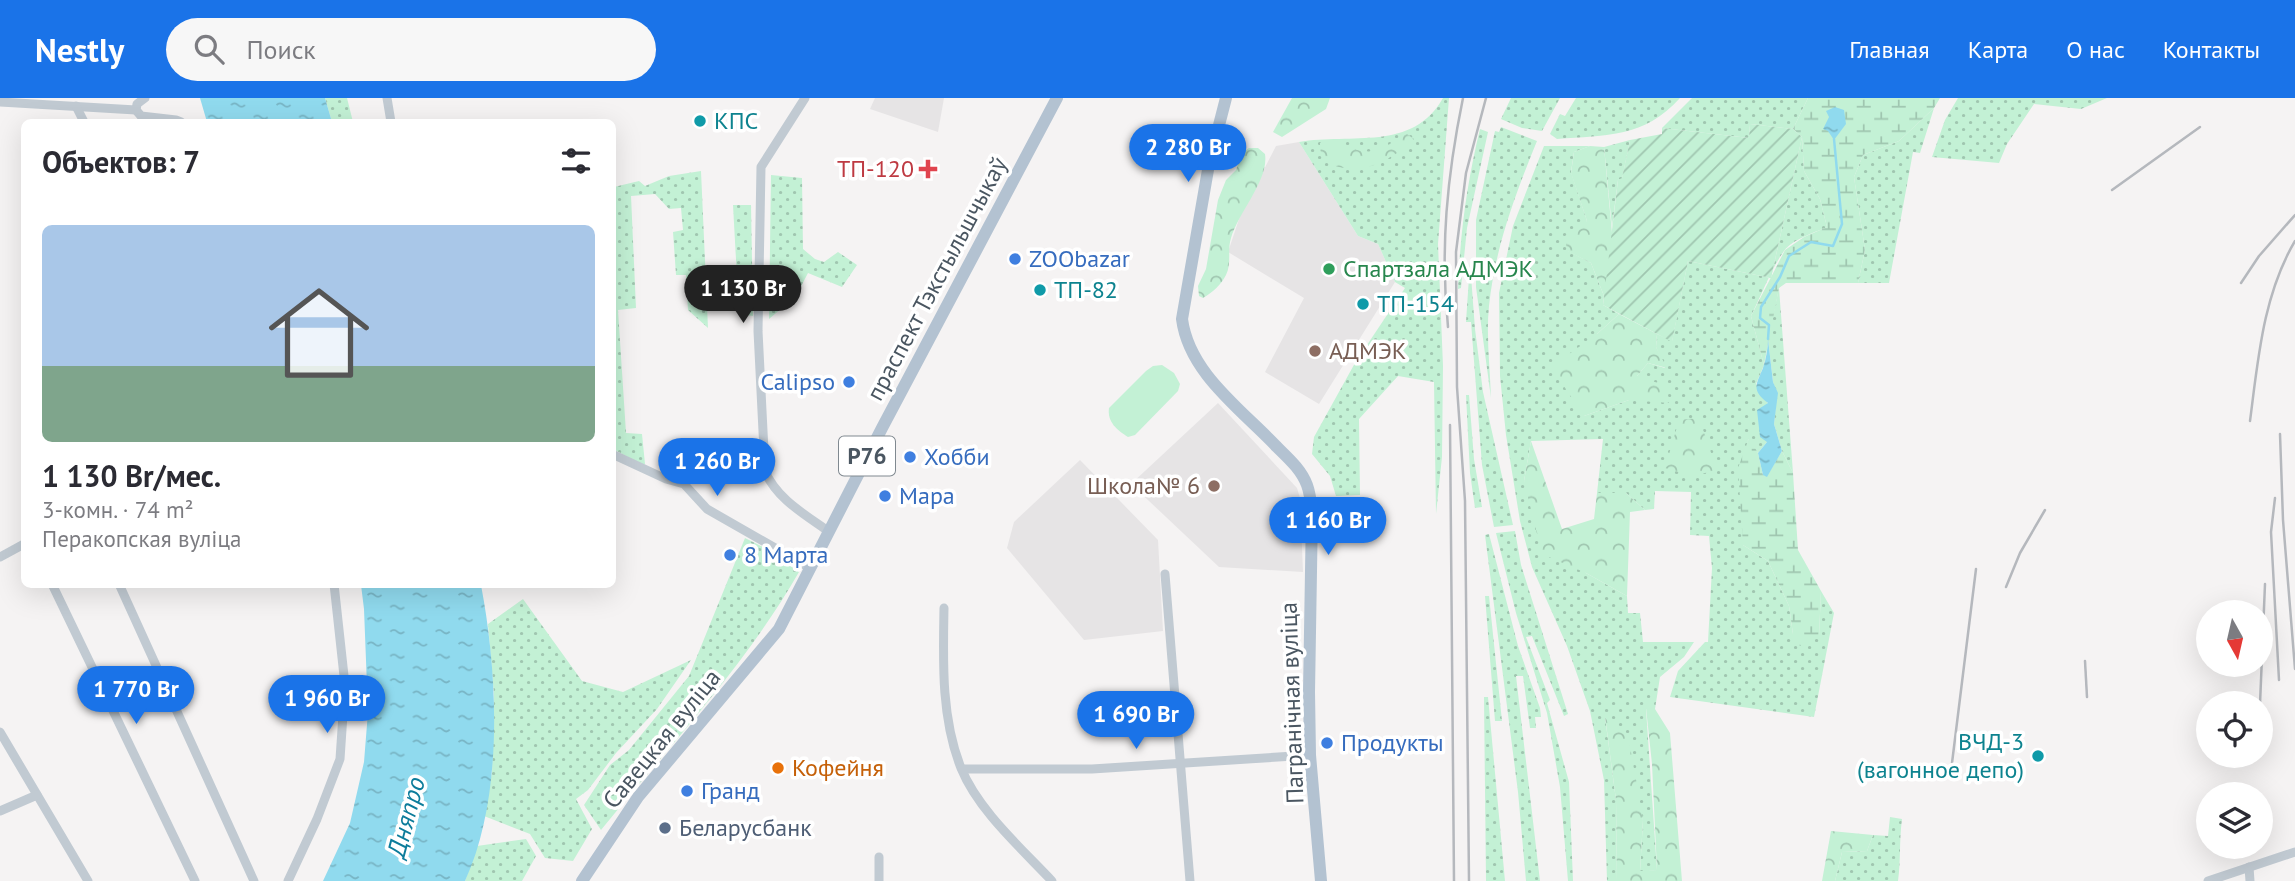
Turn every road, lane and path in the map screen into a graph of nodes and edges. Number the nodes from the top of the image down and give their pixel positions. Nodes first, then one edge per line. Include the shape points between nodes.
1 (145, 98) edge
2 (387, 98) edge
3 (805, 98) edge
4 (1057, 98) edge
5 (1226, 98) edge
6 (37, 101) edge
7 (0, 102) edge
8 (76, 106) junction
9 (136, 110) junction
10 (82, 119) edge
11 (167, 119) edge
12 (390, 119) edge
13 (616, 456) edge
14 (828, 531) junction
15 (21, 546) edge
16 (0, 557) edge
17 (810, 568) junction
18 (1165, 573) dead end
19 (54, 588) edge
20 (121, 588) edge
21 (334, 588) edge
22 (944, 608) dead end
23 (779, 629) joint
24 (0, 732) edge
25 (1310, 755) junction
26 (1181, 762) junction
27 (962, 769) junction
28 (37, 795) junction
29 (0, 811) edge
30 (2295, 852) edge
31 (880, 857) dead end
32 (2249, 867) junction
33 (89, 881) edge
34 (195, 881) edge
35 (254, 881) edge
36 (288, 881) edge
37 (582, 881) edge
38 (879, 881) edge
39 (1052, 881) edge
40 (1190, 881) edge
41 (1321, 881) edge
42 (2208, 881) edge
43 (2250, 881) edge

1 - 9 street
2 - 12 street
3 - 14 street via 761,167 758,345 765,471 782,496
4 - 14 main road, праспект Тэкстыльшчыкаў / Р76
5 - 25 main road, Пагранічная вуліца via 1209,164 1182,318 1190,349 1214,383 1298,470 1310,494
6 - 7 street
6 - 8 street
8 - 9 street
8 - 10 street
9 - 11 street via 141,116
13 - 17 street via 684,484 707,509
14 - 17 main road, праспект Тэкстыльшчыкаў / Р76
15 - 16 street
17 - 23 main road, праспект Тэкстыльшчыкаў / Р76
18 - 26 street
19 - 34 street
20 - 35 street
21 - 36 street via 345,685 340,759
22 - 27 street via 945,692
23 - 37 main road, Савецкая вуліца / Р76 via 638,797
24 - 28 street
25 - 26 street
25 - 41 main road, Пагранічная вуліца
26 - 27 street via 1092,769
26 - 40 street
27 - 39 street via 990,813
28 - 29 street
28 - 33 street
30 - 32 street
31 - 38 street
32 - 42 street
32 - 43 street

